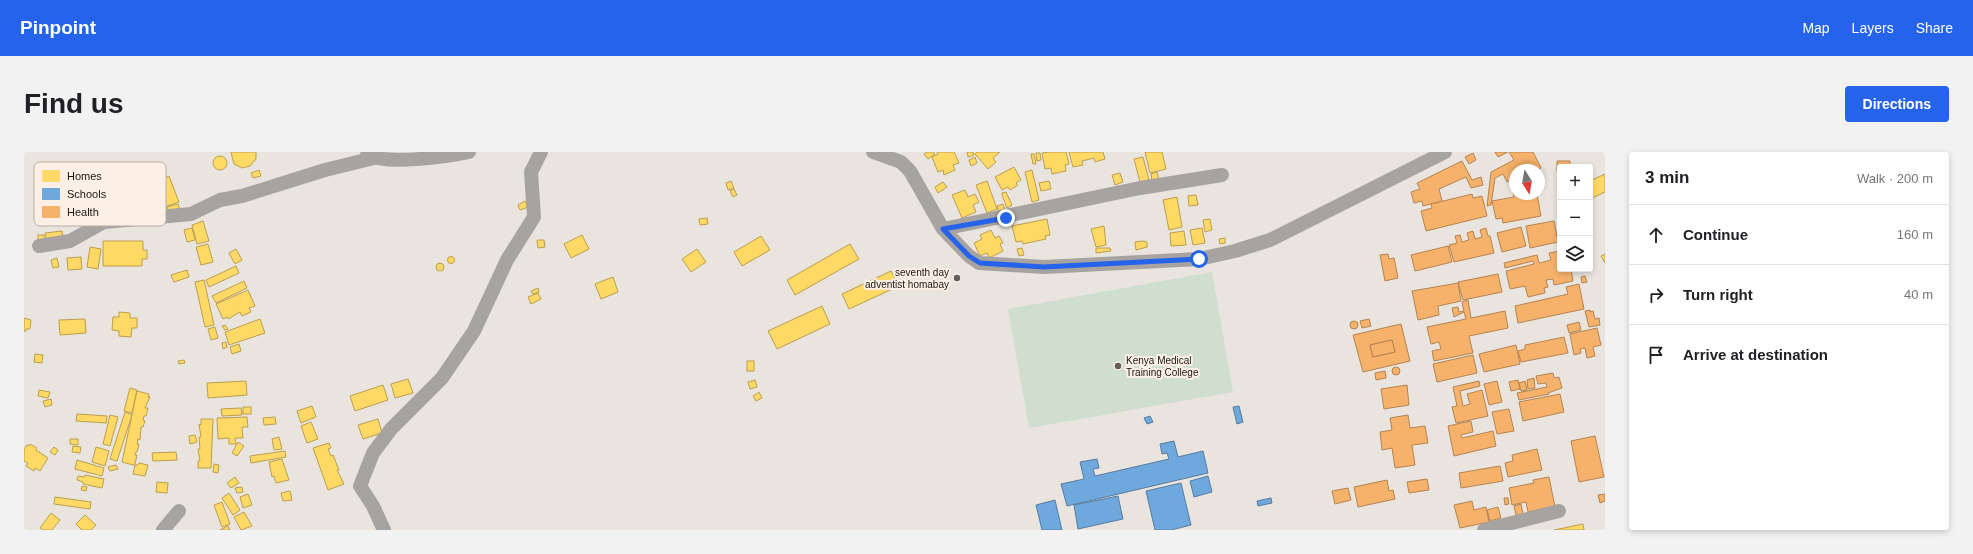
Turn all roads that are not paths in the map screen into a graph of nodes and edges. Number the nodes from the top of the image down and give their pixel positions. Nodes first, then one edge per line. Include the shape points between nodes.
1 (361, 152) edge
2 (469, 152) edge
3 (541, 152) edge
4 (873, 152) edge
5 (1445, 152) edge
6 (374, 158) junction
7 (1222, 175) dead end
8 (166, 216) edge
9 (97, 226) edge
10 (943, 229) junction
11 (39, 246) dead end
12 (179, 511) dead end
13 (1559, 511) dead end
14 (1498, 529) edge
15 (162, 530) edge
16 (384, 530) edge
17 (1484, 530) edge

1 - 6 street
2 - 6 street via 396,160
3 - 16 street via 531,172 534,217 507,260 474,330 442,378 391,429 373,453 360,486
4 - 10 street via 901,162 910,171
5 - 10 street via 1270,240 1199,259 1044,267 980,263 969,256
6 - 8 street via 220,200 190,214
7 - 10 street via 1140,188
9 - 11 street via 70,241
12 - 15 street
13 - 14 street
14 - 17 street

